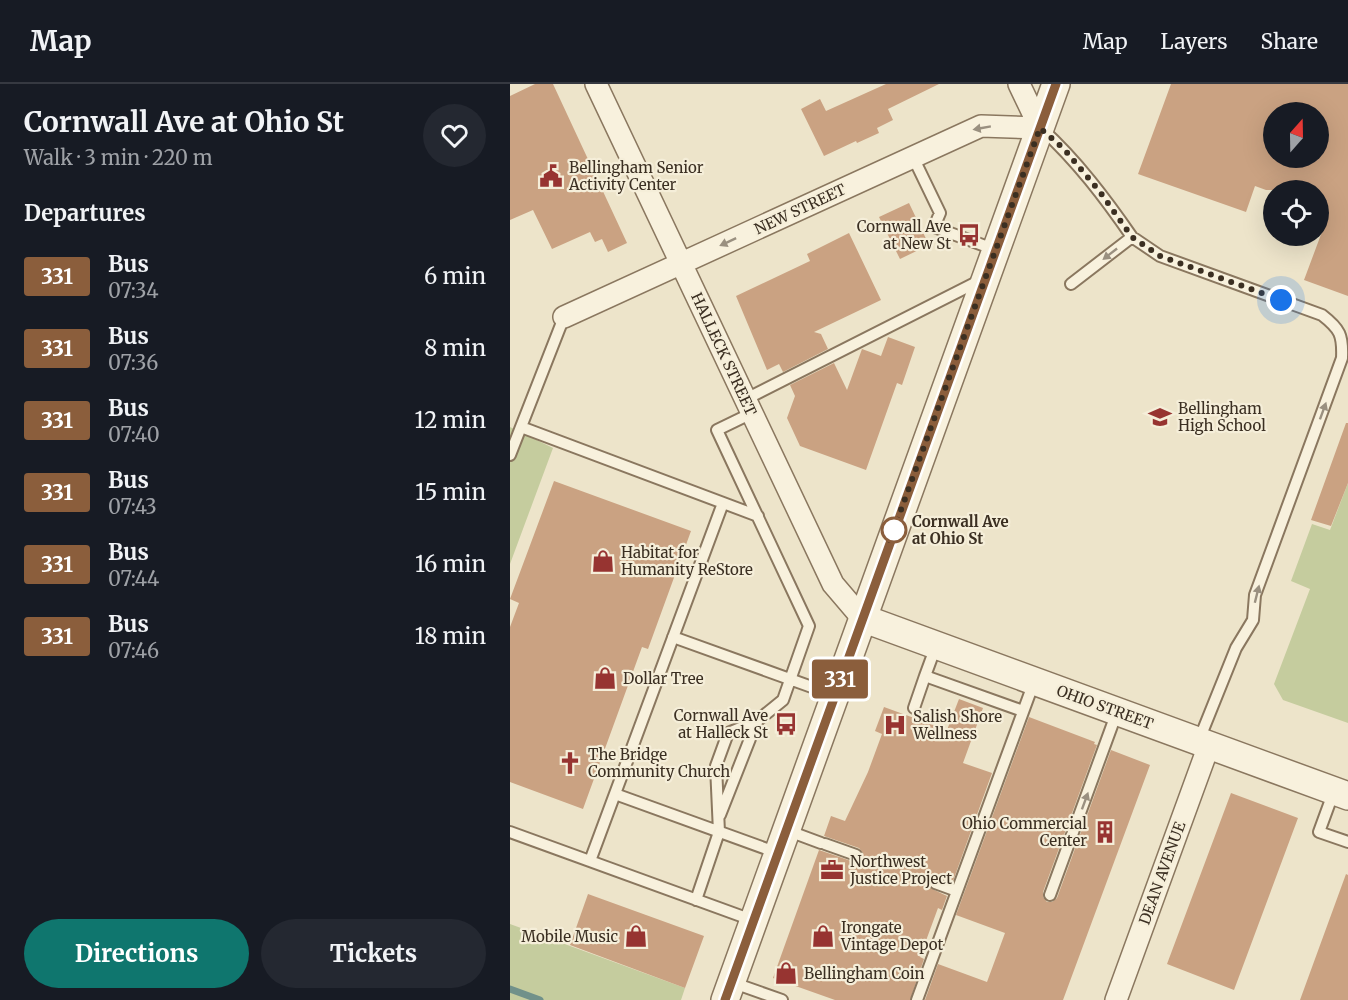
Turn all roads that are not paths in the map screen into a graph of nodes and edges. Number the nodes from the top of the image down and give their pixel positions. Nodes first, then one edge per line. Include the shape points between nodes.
1 (596, 84) edge
2 (1019, 84) edge
3 (1056, 84) edge
4 (1040, 128) junction
5 (913, 157) junction
6 (1132, 237) junction
7 (996, 250) junction
8 (681, 263) junction
9 (986, 277) junction
10 (1071, 284) dead end
11 (564, 317) joint
12 (749, 406) junction
13 (521, 427) junction
14 (510, 456) edge
15 (723, 503) junction
16 (758, 516) junction
17 (862, 618) junction
18 (673, 637) junction
19 (936, 646) junction
20 (925, 676) junction
21 (790, 679) junction
22 (1034, 681) junction
23 (834, 695) junction
24 (914, 708) dead end
25 (1023, 711) junction
26 (1118, 712) junction
27 (757, 721) junction
28 (1204, 743) junction
29 (1341, 793) edge
30 (615, 794) junction
31 (718, 818) junction
32 (510, 832) edge
33 (719, 832) junction
34 (782, 842) junction
35 (1348, 842) edge
36 (856, 855) dead end
37 (590, 861) junction
38 (935, 883) dead end
39 (972, 885) dead end
40 (959, 886) junction
41 (1050, 895) dead end
42 (696, 900) junction
43 (753, 921) junction
44 (728, 991) edge
45 (1116, 997) edge
46 (782, 1000) edge
47 (917, 1000) edge

1 - 8 street, HALLECK STREET
2 - 4 street
3 - 4 street
4 -> 5 street, NEW STREET via 981,126
4 - 6 lane via 1064,149
4 - 7 street
5 - 7 lane via 940,213 934,227
5 -> 8 street, NEW STREET
6 -> 10 lane
28 -> 6 lane via 1236,648 1253,620 1255,596 1342,358 1343,340 1336,326 1322,315 1160,256
7 - 9 street
8 - 11 street, NEW STREET
8 - 12 street, HALLECK STREET
9 - 12 lane
9 - 17 street
11 - 13 lane
12 - 16 lane via 717,430
12 - 17 street, HALLECK STREET via 833,584
13 - 14 lane
13 - 15 lane
15 - 16 lane
15 - 18 lane
16 - 21 lane via 809,626
17 - 19 street, OHIO STREET
17 - 23 street
18 - 21 lane
18 - 30 lane
19 - 20 lane
19 - 22 street, OHIO STREET
20 - 24 lane
20 - 25 lane
21 - 23 lane
21 - 27 lane via 783,700
22 - 25 lane
22 - 26 street, OHIO STREET
23 - 34 street
25 - 40 lane
26 - 28 street, OHIO STREET
41 -> 26 lane
27 - 31 lane
27 - 31 lane via 728,733 716,766
28 - 29 street, OHIO STREET
28 - 45 street, DEAN AVENUE
29 - 35 lane via 1319,832
30 - 33 lane
30 - 37 lane
31 - 33 lane
32 - 37 lane
33 - 34 lane
33 - 42 lane
34 - 36 lane via 823,843
34 - 43 street
37 - 42 lane
38 - 40 lane
39 - 40 lane
40 - 47 lane
42 - 43 lane
43 - 44 street
44 - 46 lane

